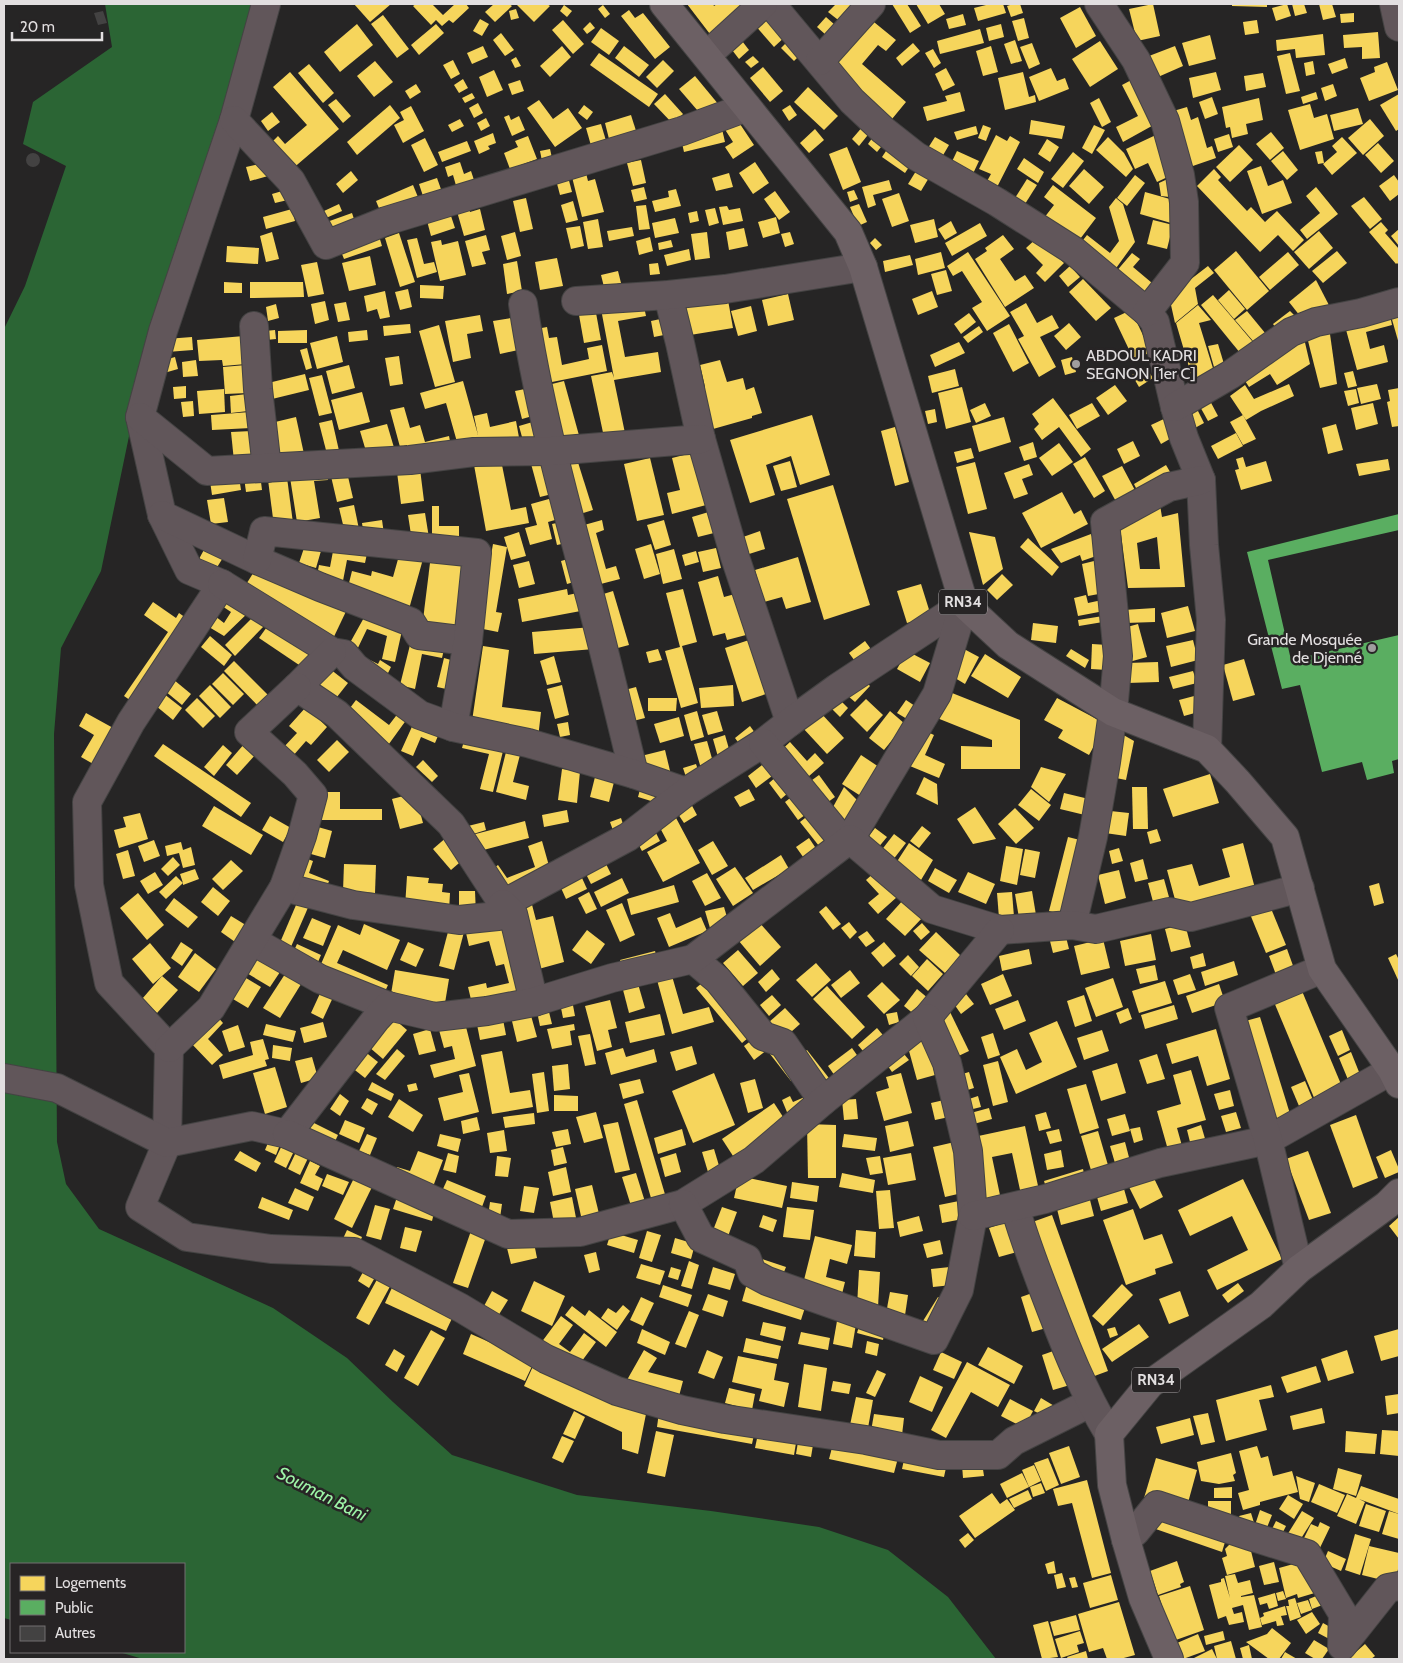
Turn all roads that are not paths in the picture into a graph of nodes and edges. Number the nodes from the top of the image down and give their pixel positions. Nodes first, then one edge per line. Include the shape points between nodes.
1 (266, 4) edge
2 (664, 4) edge
3 (763, 4) edge
4 (771, 4) edge
5 (871, 4) edge
6 (1099, 4) edge
7 (1394, 4) edge
8 (1399, 27) edge
9 (706, 55) junction
10 (820, 62) junction
11 (747, 108) junction
12 (234, 120) junction
13 (863, 267) junction
14 (668, 295) junction
15 (576, 301) dead end
16 (1399, 302) edge
17 (523, 304) dead end
18 (1147, 312) junction
19 (254, 326) dead end
20 (1175, 407) junction
21 (140, 416) junction
22 (701, 440) junction
23 (552, 451) junction
24 (267, 468) junction
25 (1201, 480) junction
26 (162, 515) junction
27 (258, 560) junction
28 (222, 584) junction
29 (964, 604) junction
30 (468, 641) junction
31 (332, 652) junction
32 (297, 687) junction
33 (1113, 712) junction
34 (790, 722) junction
35 (453, 728) junction
36 (763, 743) junction
37 (1207, 749) junction
38 (634, 774) junction
39 (686, 792) junction
40 (847, 840) junction
41 (284, 887) junction
42 (1300, 888) junction
43 (503, 904) junction
44 (1072, 925) junction
45 (1000, 930) junction
46 (253, 941) junction
47 (692, 959) junction
48 (1322, 969) junction
49 (534, 1002) junction
50 (388, 1006) junction
51 (927, 1018) junction
52 (169, 1048) junction
53 (1396, 1077) edge
54 (4, 1078) edge
55 (823, 1101) junction
56 (287, 1134) junction
57 (1268, 1140) junction
58 (167, 1143) junction
59 (1399, 1193) edge
60 (683, 1204) junction
61 (1014, 1207) junction
62 (973, 1216) junction
63 (1299, 1269) junction
64 (1090, 1402) junction
65 (1109, 1434) junction
66 (1126, 1540) junction
67 (1399, 1586) edge
68 (1336, 1652) edge
69 (1170, 1659) edge

1 - 12 street
2 - 9 main road, RN34
3 - 9 street
4 - 10 street
5 - 10 street
6 - 18 street via 1136,60 1165,121 1180,175 1185,263
7 - 8 street
9 - 11 main road, RN34
10 - 18 street via 852,102 916,156 1074,251
11 - 12 street via 673,134 386,221 326,245 291,181
11 - 13 main road, RN34 via 848,232
12 - 21 street via 163,331
13 - 14 street
13 - 29 main road, RN34
14 - 15 street
14 - 22 street
16 - 20 street via 1316,322 1291,332 1230,375
17 - 23 street via 530,354
18 - 20 street via 1155,322
19 - 24 street
20 - 25 street
21 - 24 street via 207,471
21 - 26 street
22 - 23 street
22 - 34 street via 735,557
23 - 24 street via 474,452 410,460
23 - 38 street
25 - 33 street via 1169,487 1105,522 1118,656
25 - 37 street via 1211,620
26 - 27 street
26 - 28 street via 189,570
27 - 30 street via 411,622 419,635
27 - 30 street via 264,531 477,553
28 - 31 street
28 - 52 street via 132,722 87,802 89,885 109,983
29 - 33 main road, RN34 via 1008,645
29 - 34 street
29 - 40 street via 937,694
30 - 35 street
31 - 32 street
31 - 35 street via 344,654 355,667 420,715
32 - 41 street via 249,732 313,795
32 - 43 street via 337,714 452,824
33 - 37 main road, RN34
33 - 44 street via 1093,837
34 - 36 street
35 - 38 street via 528,743
36 - 39 street
36 - 40 street
37 - 42 main road, RN34 via 1285,837
38 - 39 street
39 - 43 street via 628,837
40 - 45 street via 932,909
40 - 47 street
41 - 43 street via 353,905 459,920 498,916
41 - 46 street
42 - 44 street via 1191,917 1169,912 1096,930
42 - 48 main road, RN34
43 - 49 street via 512,914
44 - 45 street
45 - 51 street
46 - 50 street via 320,979
46 - 52 street via 211,1008
47 - 49 street via 612,978
47 - 55 street via 718,980 763,1036 783,1043
48 - 53 main road, RN34
48 - 57 street via 1229,1008
49 - 50 street via 435,1017
50 - 56 street
51 - 55 street
51 - 62 street via 947,1063 968,1151
52 - 58 street
53 - 57 street
54 - 58 street via 57,1088
55 - 60 street via 754,1160
56 - 58 street via 252,1126
56 - 60 street via 508,1234 580,1232
57 - 61 street via 1160,1162
57 - 63 street
58 - 64 street via 140,1207 187,1237 271,1249 354,1252 461,1308 546,1359 617,1391 673,1407 725,1419 939,1454 998,1455 1014,1441
59 - 63 main road, RN34
60 - 62 street via 701,1238 747,1259 752,1273 934,1340 959,1290
61 - 62 street
61 - 64 street via 1061,1336
63 - 65 main road, RN34 via 1261,1305 1150,1384
64 - 65 street
65 - 66 main road via 1112,1485
66 - 68 street via 1157,1504 1307,1554 1343,1614
66 - 69 main road via 1143,1598
67 - 68 street via 1388,1588

